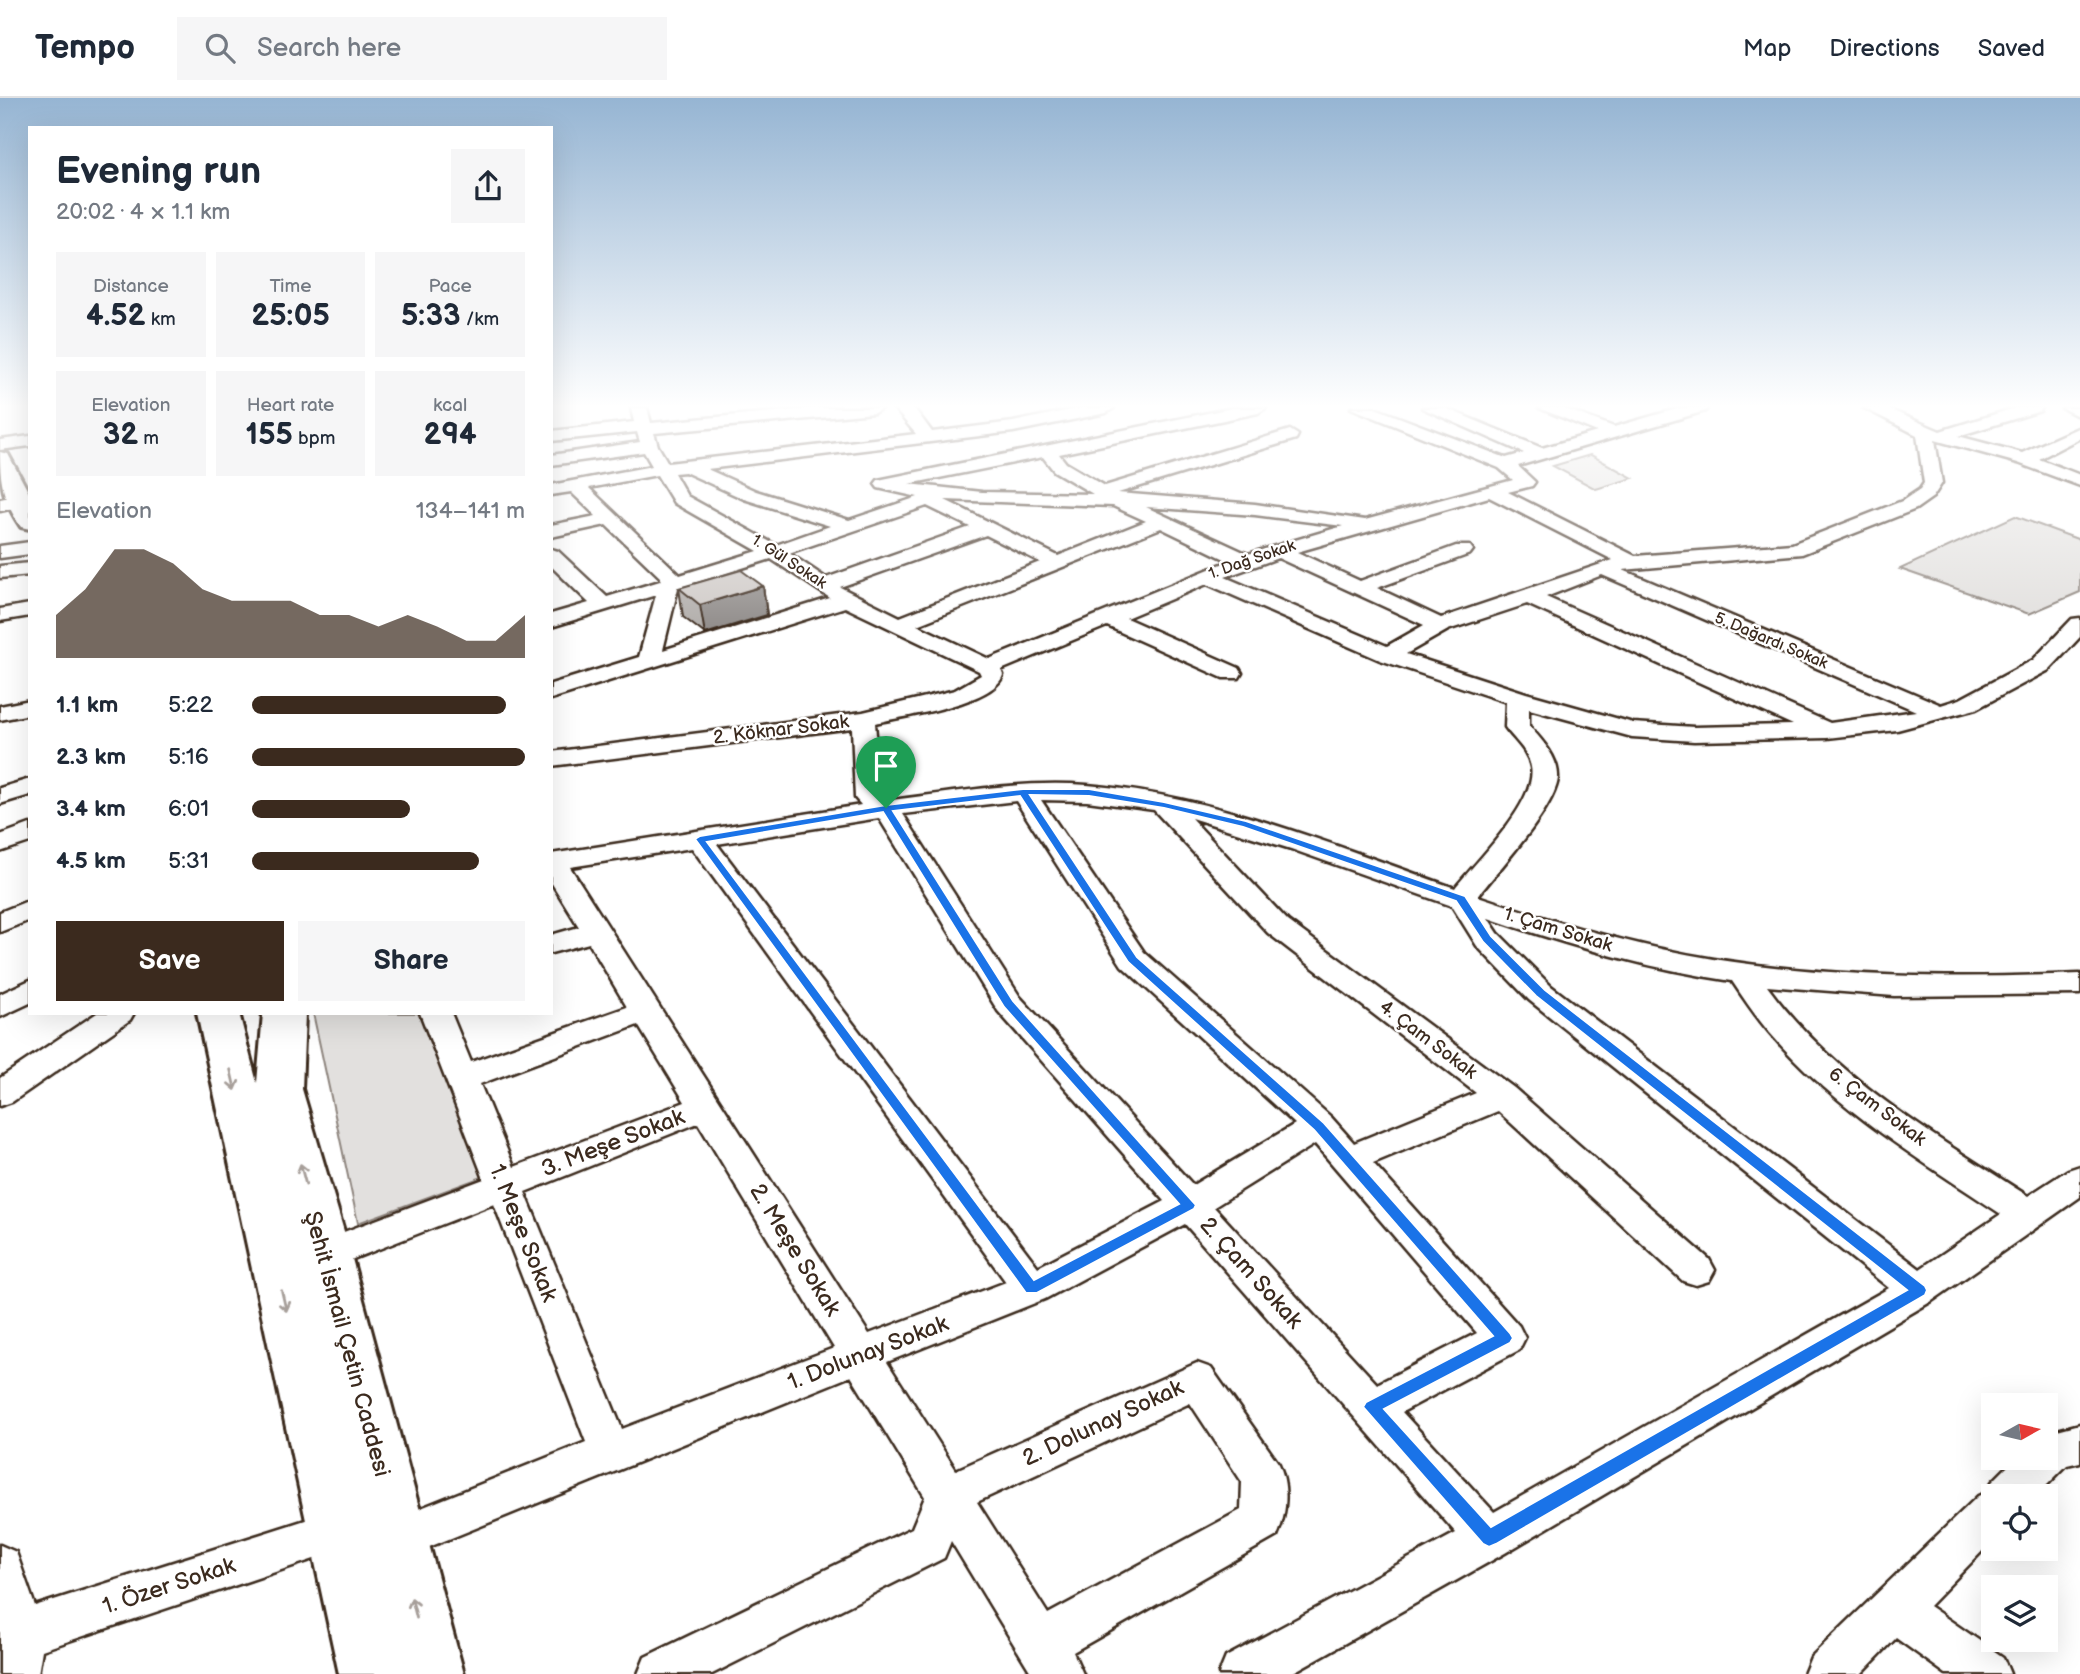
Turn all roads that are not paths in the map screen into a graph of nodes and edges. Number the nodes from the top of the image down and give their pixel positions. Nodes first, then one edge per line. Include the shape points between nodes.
1 (9, 482) edge
2 (599, 482) edge
3 (670, 482) edge
4 (721, 482) edge
5 (896, 482) edge
6 (1085, 482) edge
7 (1153, 482) edge
8 (1525, 482) edge
9 (1933, 482) edge
10 (576, 486) junction
11 (553, 490) edge
12 (1492, 491) junction
13 (1110, 496) junction
14 (934, 497) junction
15 (21, 511) edge
16 (608, 519) junction
17 (1161, 522) junction
18 (1367, 524) junction
19 (848, 526) junction
20 (987, 528) junction
21 (553, 531) edge
22 (28, 548) edge
23 (1277, 550) junction
24 (1463, 550) dead end
25 (0, 552) edge
26 (774, 552) junction
27 (553, 557) edge
28 (1246, 561) junction
29 (1632, 562) junction
30 (1057, 563) junction
31 (1602, 568) junction
32 (28, 569) edge
33 (0, 572) edge
34 (1206, 576) junction
35 (668, 585) junction
36 (825, 585) junction
37 (1359, 588) junction
38 (1528, 597) junction
39 (847, 600) junction
40 (603, 605) junction
41 (28, 610) edge
42 (0, 615) edge
43 (1107, 617) junction
44 (553, 620) edge
45 (901, 624) junction
46 (2080, 624) edge
47 (1440, 625) junction
48 (1388, 655) junction
49 (649, 662) junction
50 (988, 667) junction
51 (1231, 673) dead end
52 (553, 691) edge
53 (1518, 698) junction
54 (28, 707) edge
55 (0, 713) edge
56 (1940, 713) junction
57 (863, 719) junction
58 (1827, 731) junction
59 (553, 758) edge
60 (28, 788) edge
61 (1023, 792) junction
62 (0, 796) edge
63 (1164, 805) junction
64 (886, 808) junction
65 (28, 833) edge
66 (700, 839) junction
67 (0, 844) edge
68 (553, 862) edge
69 (553, 864) edge
70 (1461, 898) junction
71 (28, 910) edge
72 (0, 923) edge
73 (596, 932) junction
74 (553, 943) edge
75 (1743, 975) junction
76 (2080, 984) edge
77 (28, 991) edge
78 (0, 1007) edge
79 (646, 1012) junction
80 (116, 1015) edge
81 (219, 1015) edge
82 (284, 1015) edge
83 (437, 1015) edge
84 (461, 1078) junction
85 (0, 1094) edge
86 (1502, 1096) junction
87 (706, 1108) junction
88 (1319, 1126) junction
89 (1349, 1158) junction
90 (2080, 1179) edge
91 (504, 1185) junction
92 (1189, 1205) junction
93 (2030, 1215) junction
94 (325, 1255) junction
95 (1696, 1270) dead end
96 (1032, 1288) junction
97 (1919, 1290) junction
98 (861, 1357) junction
99 (1372, 1407) junction
100 (611, 1452) junction
101 (2061, 1454) edge
102 (2022, 1484) edge
103 (947, 1495) junction
104 (1981, 1522) edge
105 (1489, 1538) junction
106 (360, 1544) junction
107 (0, 1567) edge
108 (1894, 1608) junction
109 (12, 1649) edge
110 (1050, 1659) edge
111 (372, 1674) edge
112 (431, 1674) edge
113 (662, 1674) edge
114 (1242, 1674) edge
115 (1828, 1674) edge
116 (1986, 1674) edge

1 - 15 street
2 - 10 street
3 - 26 street, 1. Gül Sokak via 680,499 699,512
4 - 19 street
5 - 14 street via 884,484
6 - 13 street
7 - 13 street
8 - 12 street, 1. Dağ Sokak
9 - 29 street via 1927,493 1909,505 1796,550
10 - 11 street
10 - 16 street
12 - 18 street, 1. Dağ Sokak
12 - 29 street
13 - 14 street
13 - 17 street
13 - 18 street via 1304,513
14 - 19 street
14 - 20 street
16 - 21 street
16 - 35 street via 671,577
17 - 28 street
17 - 30 street
18 - 23 street, 1. Dağ Sokak
19 - 26 street
20 - 30 street
20 - 36 street
22 - 25 street
23 - 28 street, 1. Dağ Sokak
23 - 37 street
24 - 37 street
26 - 35 street
26 - 36 street, 1. Gül Sokak
27 - 40 street
28 - 34 street, 1. Dağ Sokak
29 - 31 street
30 - 45 street
31 - 38 street
31 - 56 street, 5. Dağardı Sokak
32 - 33 street
34 - 43 street, 1. Dağ Sokak
34 - 48 street
35 - 40 street
35 - 49 street
36 - 39 street, 1. Gül Sokak
37 - 47 street
38 - 47 street
38 - 58 street
39 - 45 street, 1. Gül Sokak
39 - 49 street
40 - 44 street
41 - 42 street
43 - 50 street, 1. Dağ Sokak
43 - 51 street
45 - 50 street, 1. Gül Sokak
46 - 56 street via 2041,665 1968,704
47 - 48 street
48 - 53 street
49 - 52 street
50 - 57 street, 2. Köknar Sokak via 990,681 963,695
53 - 58 street via 1632,730 1694,734
53 - 70 street via 1517,727 1538,751 1545,779 1537,800
54 - 55 street
56 - 58 street
57 - 59 street, 2. Köknar Sokak
57 - 64 street, 2. Çam Sokak via 868,798
60 - 62 street
61 - 63 street, 1. Çam Sokak via 1089,793
61 - 64 street, 1. Çam Sokak
61 - 88 street via 1133,959
63 - 70 street, 1. Çam Sokak via 1246,824
63 - 86 street, 4. Çam Sokak via 1278,927
64 - 66 street, 1. Çam Sokak
64 - 92 street, 2. Çam Sokak via 1009,1004
65 - 67 street
66 - 68 street, 1. Çam Sokak
66 - 96 street
69 - 73 street, 2. Meşe Sokak
70 - 75 street, 1. Çam Sokak via 1622,950
70 - 97 street via 1487,939 1540,993
71 - 72 street
73 - 74 street
73 - 79 street, 2. Meşe Sokak
75 - 76 street, 1. Çam Sokak via 1886,988
75 - 93 street, 6. Çam Sokak via 1783,1027 1841,1083
77 - 78 street
79 - 84 street
79 - 87 street, 2. Meşe Sokak
80 - 85 street
81 -> 106 street, Şehit İsmail Çetin Caddesi
94 -> 82 street, Şehit İsmail Çetin Caddesi via 279,1089
83 - 84 street, 1. Meşe Sokak
84 - 91 street, 1. Meşe Sokak
86 - 89 street
86 - 95 street, 4. Çam Sokak
87 - 91 street, 3. Meşe Sokak
87 - 98 street, 2. Meşe Sokak
88 - 89 street
88 - 92 street, 1. Dolunay Sokak
89 - 99 street via 1505,1338
90 - 93 street
91 - 94 street, 3. Meşe Sokak
91 - 100 street, 1. Meşe Sokak
92 - 96 street, 1. Dolunay Sokak
92 - 99 street, 2. Çam Sokak
93 - 97 street
94 - 106 street, Şehit İsmail Çetin Caddesi
96 - 98 street, 1. Dolunay Sokak
97 - 105 street
98 - 100 street, 1. Dolunay Sokak
98 - 103 street, 2. Meşe Sokak
99 - 105 street, 2. Çam Sokak
100 - 106 street, 1. Dolunay Sokak
101 - 102 street
103 - 110 street, 2. Meşe Sokak
103 - 110 street, 2. Dolunay Sokak via 1197,1380 1264,1478 1262,1521
103 - 113 street via 928,1543
104 - 108 street
105 - 114 street
106 - 109 street, 1. Özer Sokak
106 - 111 street, Şehit İsmail Çetin Caddesi
112 -> 106 street, Şehit İsmail Çetin Caddesi
107 - 109 street
108 - 115 street
108 - 116 street

